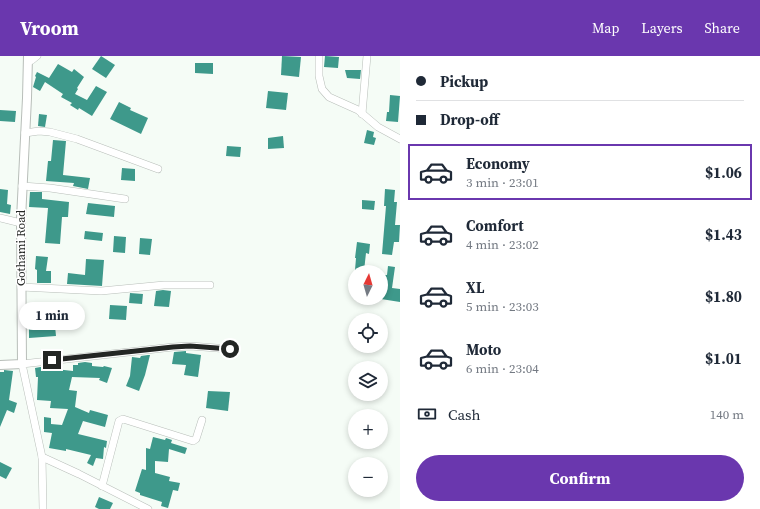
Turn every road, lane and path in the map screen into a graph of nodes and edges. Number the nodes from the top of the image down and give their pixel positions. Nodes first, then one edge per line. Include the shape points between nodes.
1 (37, 56) edge
2 (319, 56) edge
3 (367, 56) edge
4 (28, 59) edge
5 (362, 114) junction
6 (25, 133) junction
7 (400, 139) edge
8 (158, 169) dead end
9 (22, 186) junction
10 (125, 199) dead end
11 (0, 218) edge
12 (21, 223) junction
13 (210, 285) dead end
14 (21, 287) junction
15 (230, 349) dead end
16 (22, 364) junction
17 (0, 365) edge
18 (202, 420) dead end
19 (42, 458) junction
20 (102, 486) junction
21 (44, 509) edge
22 (148, 509) edge

1 - 4 street via 32,60
2 - 5 street via 322,89 329,97
3 - 5 street
4 - 6 street, Gothami Road
5 - 7 street via 378,127
6 - 8 street via 50,132 77,139
6 - 9 street, Gothami Road
9 - 10 street
9 - 12 street, Gothami Road
11 - 12 street
12 - 14 street, Gothami Road
13 - 14 street via 164,285 102,291
14 - 16 street, Gothami Road
15 - 16 street via 173,347
16 - 17 street
16 - 19 street, Gothami Road
18 - 20 street via 193,441 123,419 119,421
19 - 20 street
19 - 21 street, Gothami Road
20 - 22 street

